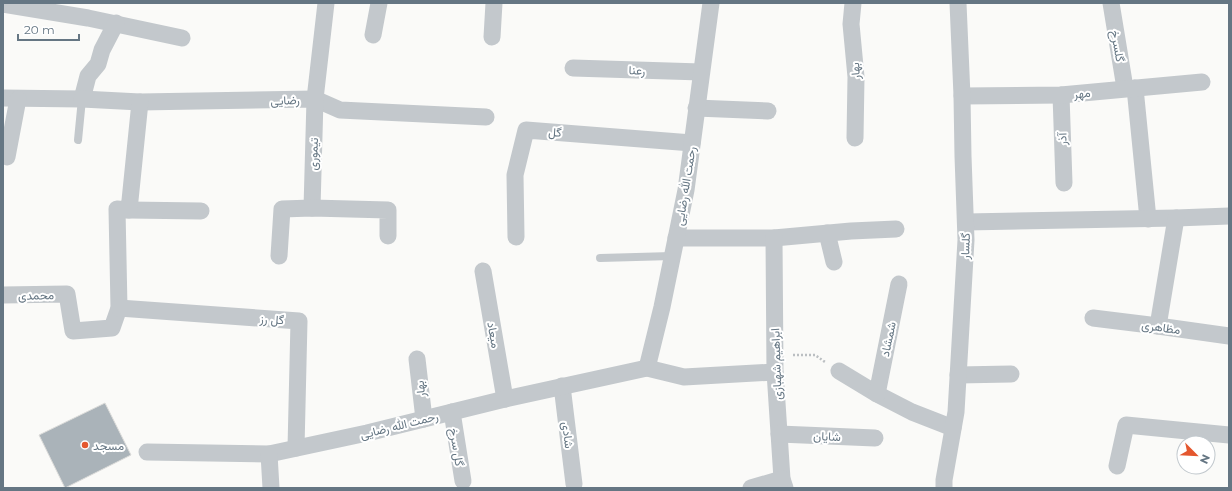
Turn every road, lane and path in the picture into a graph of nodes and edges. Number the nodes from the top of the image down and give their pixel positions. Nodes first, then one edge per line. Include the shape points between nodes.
1 (326, 3) edge
2 (379, 3) edge
3 (494, 3) edge
4 (711, 3) edge
5 (853, 3) edge
6 (958, 3) edge
7 (1111, 3) edge
8 (3, 4) edge
9 (116, 24) junction
10 (373, 35) dead end
11 (492, 37) dead end
12 (182, 38) dead end
13 (573, 68) dead end
14 (701, 72) junction
15 (1202, 82) dead end
16 (1130, 88) junction
17 (1061, 95) junction
18 (962, 96) junction
19 (10, 98) edge
20 (82, 99) junction
21 (315, 99) junction
22 (140, 102) junction
23 (696, 108) junction
24 (768, 111) dead end
25 (486, 117) dead end
26 (855, 138) dead end
27 (78, 140) dead end
28 (692, 142) junction
29 (7, 157) dead end
30 (1064, 183) dead end
31 (312, 208) junction
32 (129, 210) junction
33 (201, 211) dead end
34 (1229, 216) edge
35 (1176, 218) junction
36 (1148, 219) junction
37 (966, 222) junction
38 (896, 229) dead end
39 (827, 233) junction
40 (388, 236) dead end
41 (516, 236) dead end
42 (676, 238) junction
43 (774, 238) junction
44 (279, 256) dead end
45 (672, 256) junction
46 (600, 258) dead end
47 (834, 262) dead end
48 (483, 271) dead end
49 (900, 284) dead end
50 (3, 295) edge
51 (119, 308) junction
52 (1093, 318) dead end
53 (1158, 326) junction
54 (1229, 336) edge
55 (774, 355) junction
56 (417, 359) dead end
57 (647, 368) junction
58 (839, 370) joint
59 (775, 372) junction
60 (1011, 374) dead end
61 (958, 375) junction
62 (562, 386) junction
63 (877, 394) junction
64 (505, 399) junction
65 (452, 412) junction
66 (424, 419) junction
67 (953, 428) junction
68 (778, 434) junction
69 (1229, 435) edge
70 (875, 438) dead end
71 (296, 448) junction
72 (147, 452) dead end
73 (269, 454) junction
74 (1117, 466) dead end
75 (463, 481) dead end
76 (783, 483) edge
77 (574, 484) dead end
78 (271, 488) edge
79 (751, 488) edge
80 (944, 488) edge

1 - 21 street, تیموری
2 - 10 street
3 - 11 street
4 - 14 street, رحمت الله رضایی
5 - 26 street, بهار via 851,24 856,77
6 - 18 street, گلسار
7 - 16 street, گلسرخ
8 - 9 street
9 - 12 street
9 - 20 street via 102,50 98,64 88,76
13 - 14 street, رعنا
14 - 23 street, رحمت الله رضایی
15 - 16 street, مهر
16 - 17 street, مهر
16 - 36 street, گلسرخ
17 - 18 street, مهر
17 - 30 street, آذر
18 - 37 street, گلسار
19 - 20 street, رضایی
19 - 29 street
20 - 22 street, رضایی
20 - 27 lane
21 - 22 street, رضایی
21 - 25 street, رضایی via 340,110
21 - 31 street, تیموری
22 - 32 street
23 - 24 street
23 - 28 street, رحمت الله رضایی
28 - 41 street, گل via 526,130 514,175
28 - 42 street, رحمت الله رضایی
31 - 40 street via 388,210
31 - 44 street via 282,209
32 - 33 street
32 - 51 street via 118,209
34 - 35 street
35 - 36 street
35 - 53 street
36 - 37 street
37 - 61 street, گلسار
38 - 39 street
39 - 43 street
39 - 47 street
42 - 43 street
42 - 45 street, رحمت الله رضایی
43 - 55 street, ابراهیم شهبازی
45 - 46 lane
45 - 57 street, رحمت الله رضایی
48 - 64 street, میعاد
49 - 63 street, شمشاد
50 - 51 street, محمدی via 67,294 73,330 112,328
51 - 71 street, گل رز via 299,321
52 - 53 street, مظاهری
53 - 54 street, مظاهری
55 - 58 path via 815,356
55 - 59 street, ابراهیم شهبازی
56 - 66 street, بهار
57 - 59 street, رحمت الله رضایی via 684,377
57 - 62 street, رحمت الله رضایی
58 - 63 street
59 - 68 street, ابراهیم شهبازی
60 - 61 street
61 - 67 street, گلسار
62 - 64 street, رحمت الله رضایی
62 - 77 street, شادی
63 - 67 street via 912,412
64 - 65 street, رحمت الله رضایی
65 - 66 street, رحمت الله رضایی
65 - 75 street, گل سرخ
66 - 71 street, رحمت الله رضایی
67 - 80 street, گلسار
68 - 70 street, شایان
68 - 76 street, ابراهیم شهبازی
69 - 74 street via 1126,426
71 - 73 street, رحمت الله رضایی
72 - 73 street, رحمت الله رضایی
73 - 78 street
76 - 79 street

